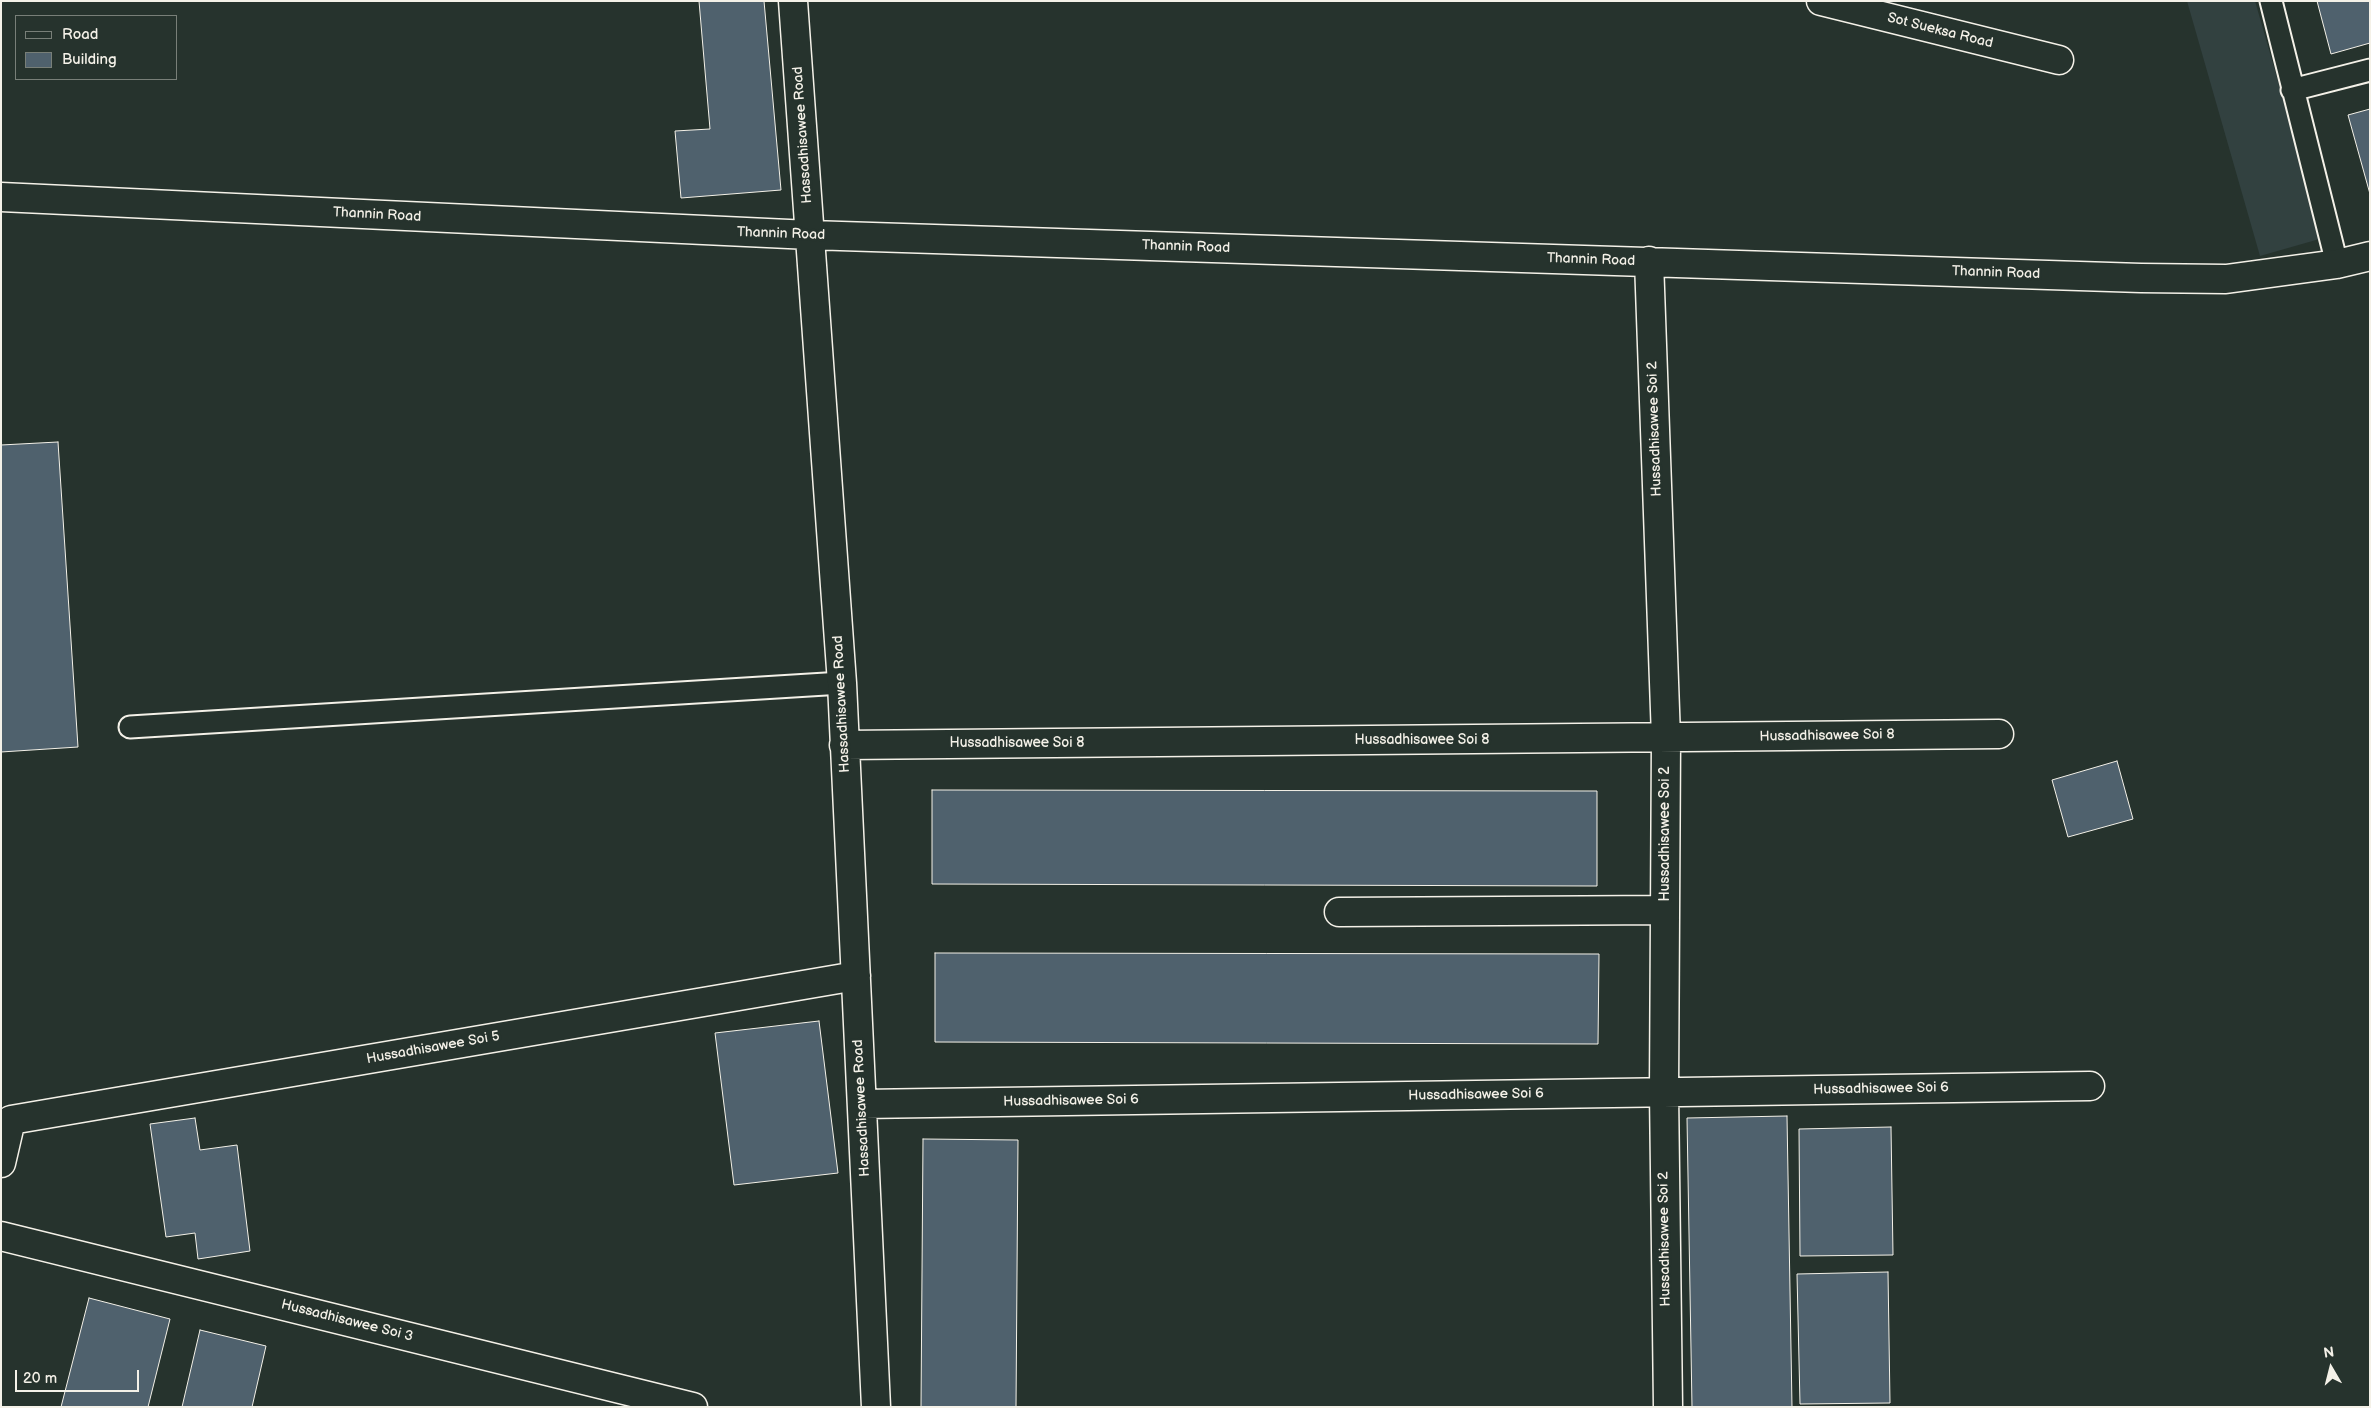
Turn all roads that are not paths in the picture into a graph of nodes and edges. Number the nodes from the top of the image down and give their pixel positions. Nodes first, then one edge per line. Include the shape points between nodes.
1 (793, 1) edge
2 (1820, 1) edge
3 (2271, 1) edge
4 (2059, 60) dead end
5 (2370, 70) edge
6 (2292, 90) junction
7 (1, 198) edge
8 (810, 235) junction
9 (2370, 256) edge
10 (1649, 261) junction
11 (2337, 264) junction
12 (842, 683) junction
13 (130, 727) dead end
14 (1999, 734) dead end
15 (1666, 738) junction
16 (844, 745) junction
17 (1665, 910) junction
18 (1339, 912) dead end
19 (856, 976) junction
20 (2090, 1086) dead end
21 (1664, 1092) junction
22 (862, 1104) junction
23 (1, 1163) edge
24 (1, 1236) edge
25 (693, 1407) edge
26 (876, 1407) edge
27 (1668, 1407) edge

1 - 8 street, Hassadhisawee Road
2 - 4 street, Sot Sueksa Road
3 - 6 lane
5 - 6 lane
6 - 11 lane
7 - 8 street, Thannin Road
8 - 10 street, Thannin Road
8 - 12 street, Hassadhisawee Road
9 - 11 street, Thannin Road
10 - 11 street, Thannin Road via 2226,279
10 - 15 street, Hussadhisawee Soi 2
12 - 13 lane
12 - 16 street, Hassadhisawee Road
14 - 15 street, Hussadhisawee Soi 8
15 - 16 street, Hussadhisawee Soi 8
15 - 17 street, Hussadhisawee Soi 2
16 - 19 street, Hassadhisawee Road
17 - 18 street
17 - 21 street, Hussadhisawee Soi 2
19 - 22 street, Hassadhisawee Road
19 - 23 street, Hussadhisawee Soi 5 via 10,1120
20 - 21 street, Hussadhisawee Soi 6
21 - 22 street, Hussadhisawee Soi 6
21 - 27 street, Hussadhisawee Soi 2
22 - 26 street, Hassadhisawee Road
24 - 25 street, Hussadhisawee Soi 3

